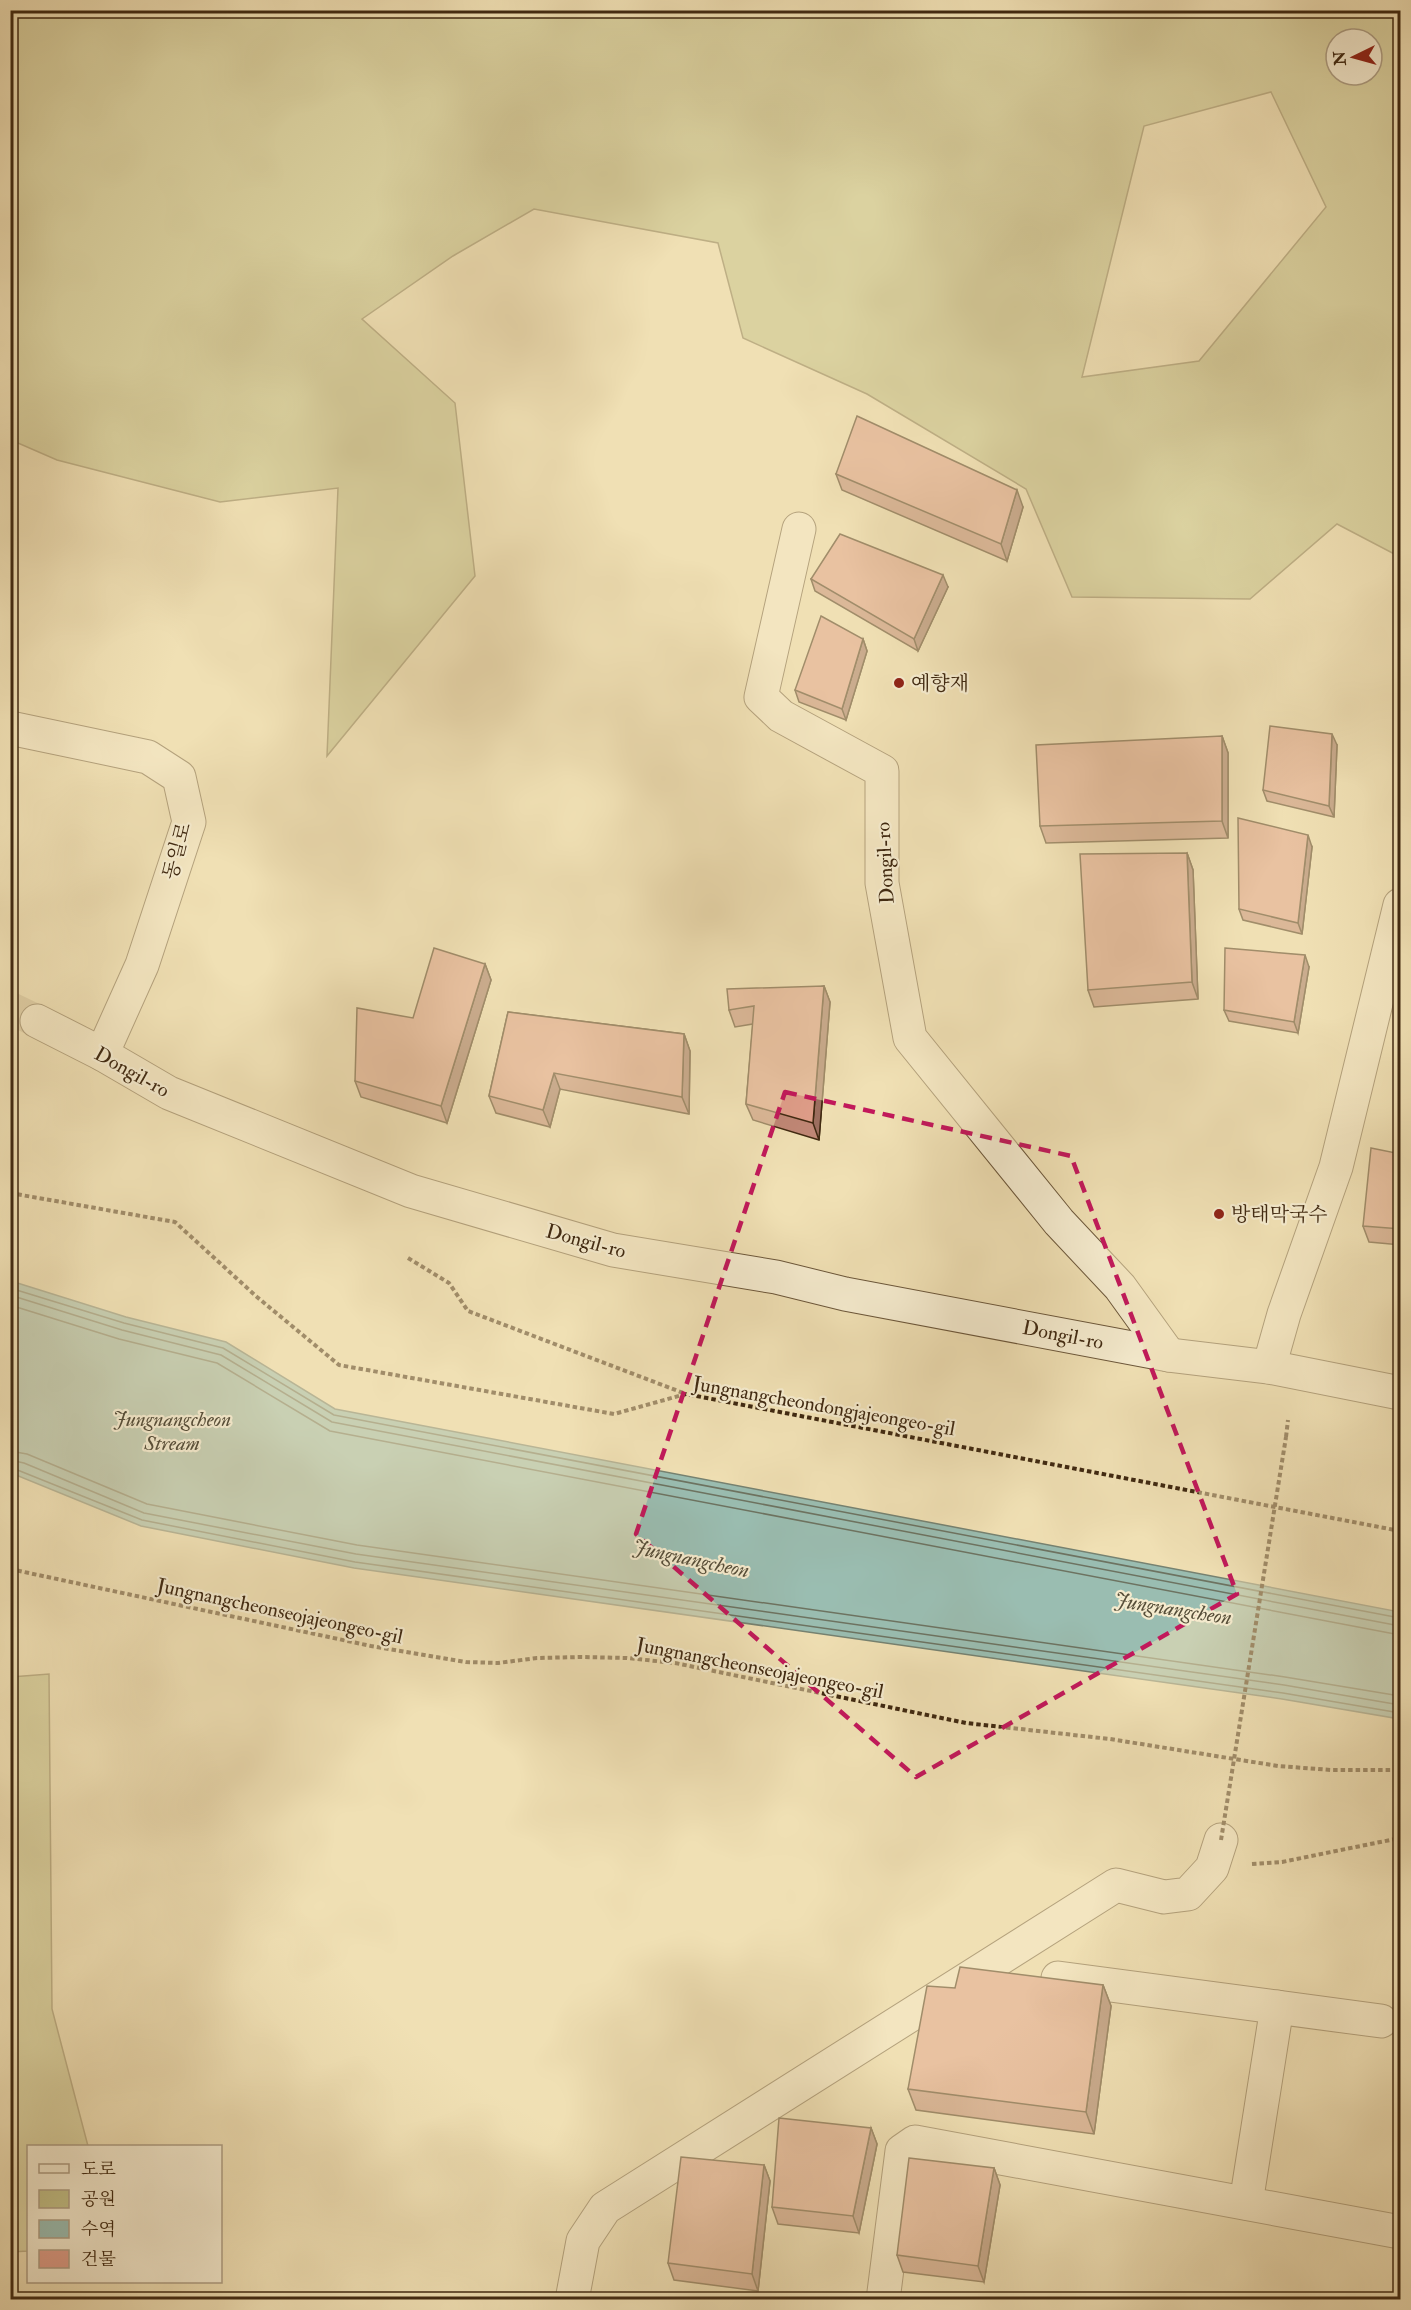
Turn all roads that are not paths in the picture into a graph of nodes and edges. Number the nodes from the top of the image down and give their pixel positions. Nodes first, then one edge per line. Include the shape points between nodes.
1 (799, 529) dead end
2 (10, 728) edge
3 (1401, 905) edge
4 (37, 1021) tunnel mouth
5 (102, 1054) junction
6 (1169, 1355) junction
7 (1269, 1367) junction
8 (1401, 1393) edge
9 (1217, 1854) road end
10 (1058, 1978) edge
11 (1277, 2007) junction
12 (1382, 2021) dead end
13 (1246, 2203) junction
14 (1401, 2232) edge
15 (572, 2300) edge
16 (884, 2300) edge

1 - 6 street, Dongil-ro via 761,697 781,716 882,771 882,883 910,1038 1059,1222 1120,1287
2 - 5 street, 동일로 via 148,757 179,777 189,822 142,966
3 - 7 street via 1336,1167
4 - 5 street, Dongil-ro
5 - 6 street, Dongil-ro via 170,1093 411,1191 602,1247 776,1277 845,1294
6 - 7 street, Dongil-ro
7 - 8 street, Dongil-ro
9 - 15 street via 1188,1894 1164,1897 1116,1885 605,2208 583,2241
10 - 11 street
11 - 12 street
11 - 13 street
13 - 14 street
13 - 16 street via 915,2142 902,2151

